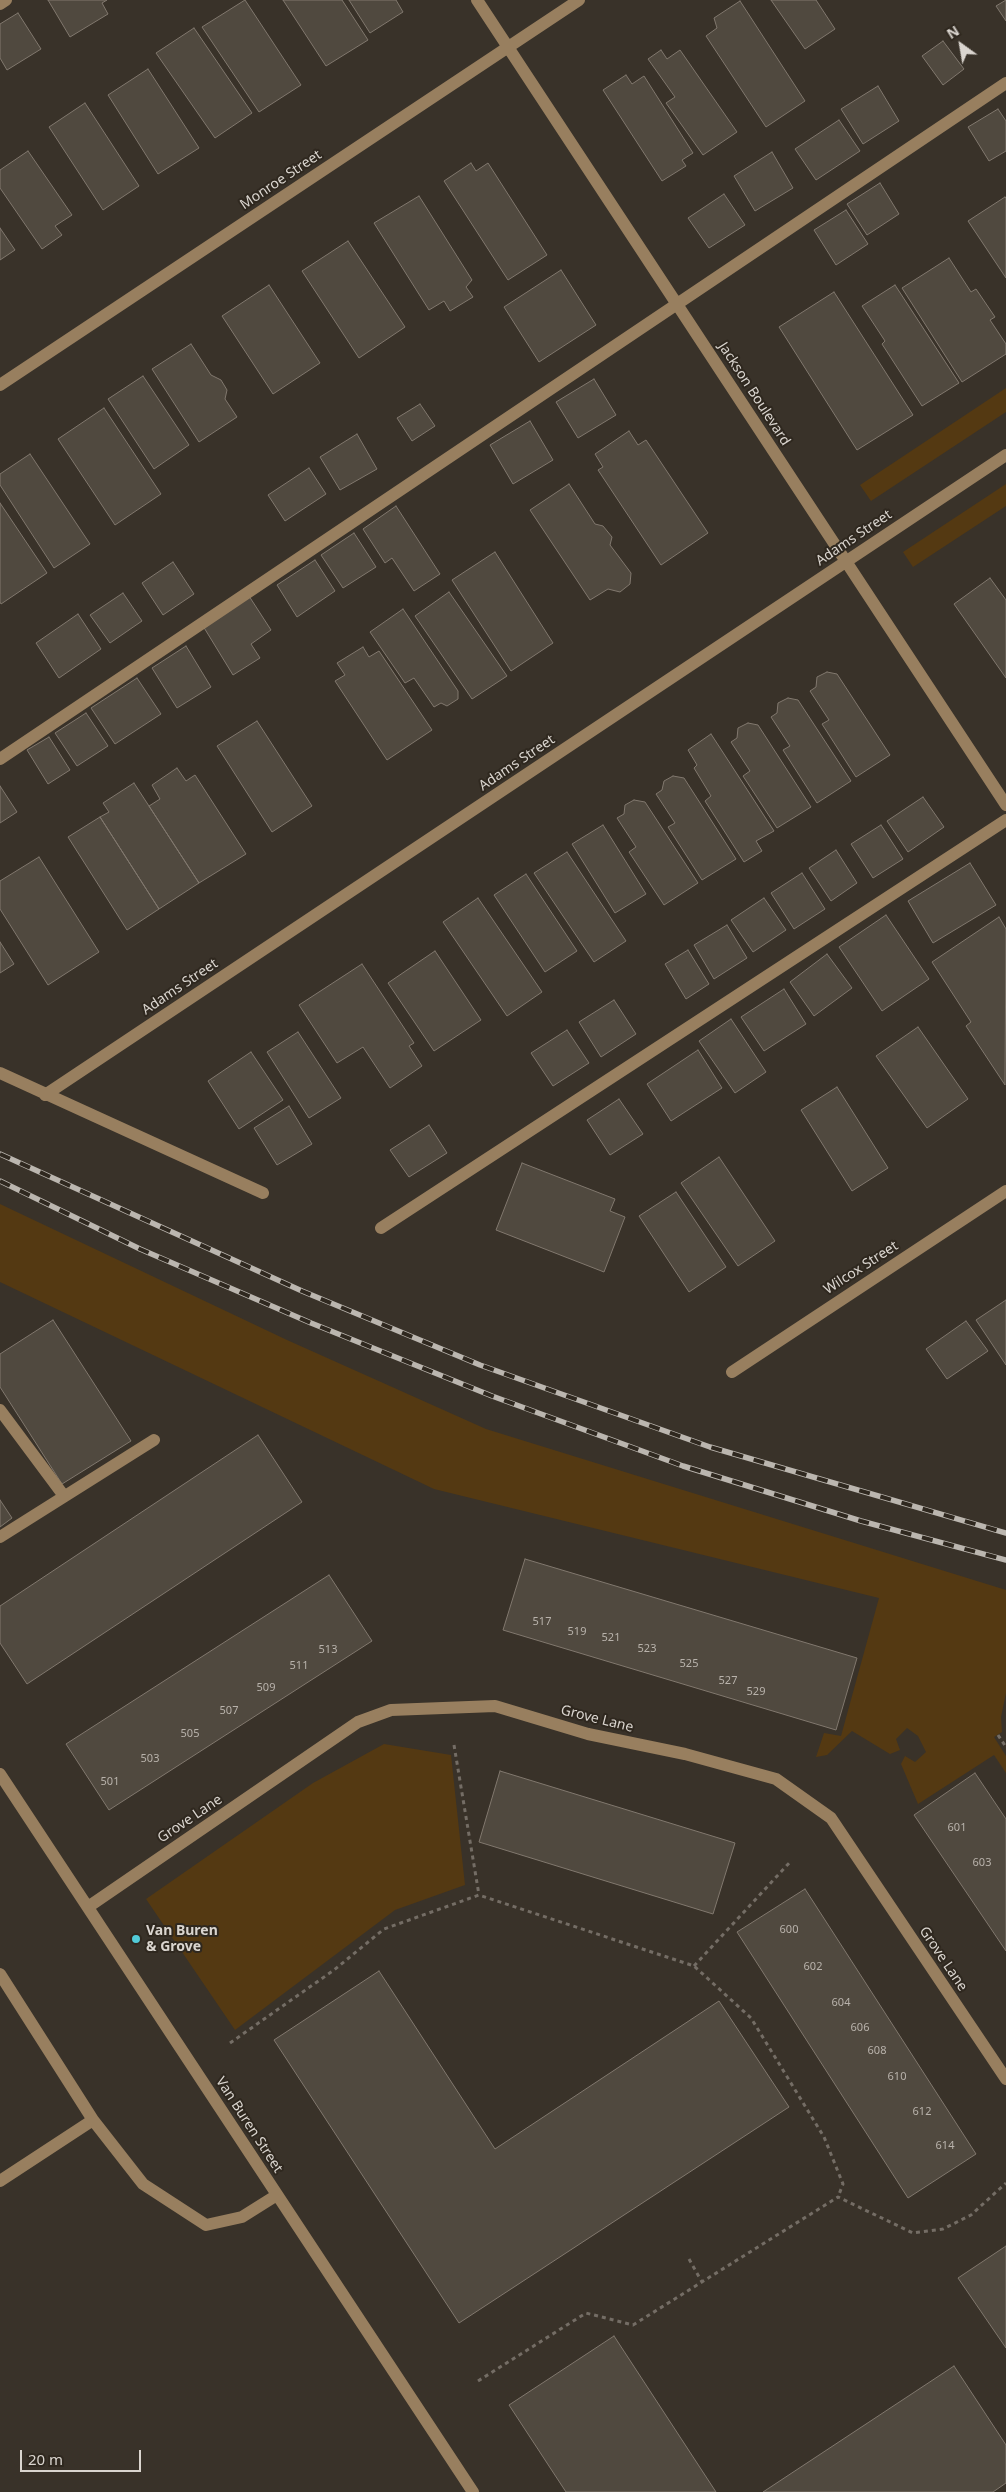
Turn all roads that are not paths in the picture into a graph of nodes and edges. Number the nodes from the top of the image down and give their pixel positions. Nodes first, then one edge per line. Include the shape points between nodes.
1 (6, 0) edge
2 (477, 0) edge
3 (579, 0) edge
4 (0, 4) edge
5 (508, 47) junction
6 (1006, 83) edge
7 (677, 305) junction
8 (0, 385) edge
9 (1006, 456) edge
10 (846, 562) junction
11 (0, 759) edge
12 (1006, 805) edge
13 (1006, 820) edge
14 (0, 1073) edge
15 (45, 1095) junction
16 (1006, 1190) edge
17 (263, 1193) dead end
18 (381, 1228) dead end
19 (732, 1372) dead end
20 (0, 1410) edge
21 (154, 1440) dead end
22 (64, 1496) junction
23 (0, 1537) edge
24 (0, 1774) edge
25 (88, 1907) junction
26 (0, 1974) edge
27 (1006, 2079) edge
28 (93, 2120) junction
29 (0, 2181) edge
30 (278, 2195) junction
31 (473, 2492) edge

1 - 4 street
2 - 5 street, Jackson Boulevard
3 - 5 street, Monroe Street
5 - 7 street, Jackson Boulevard
5 - 8 street, Monroe Street
6 - 7 street
7 - 10 street, Jackson Boulevard
7 - 11 street
9 - 10 street, Adams Street
10 - 12 street, Jackson Boulevard
10 - 15 street, Adams Street
13 - 18 street
14 - 15 street
15 - 17 street
16 - 19 street, Wilcox Street
20 - 22 street
21 - 22 street
22 - 23 street
24 - 25 street, Van Buren Street
25 - 27 street, Grove Lane via 358,1722 391,1710 495,1706 588,1734 686,1754 776,1779 831,1818
25 - 30 street, Van Buren Street
26 - 28 street
28 - 29 street
28 - 30 street via 143,2184 206,2225 242,2217
30 - 31 street, Van Buren Street

